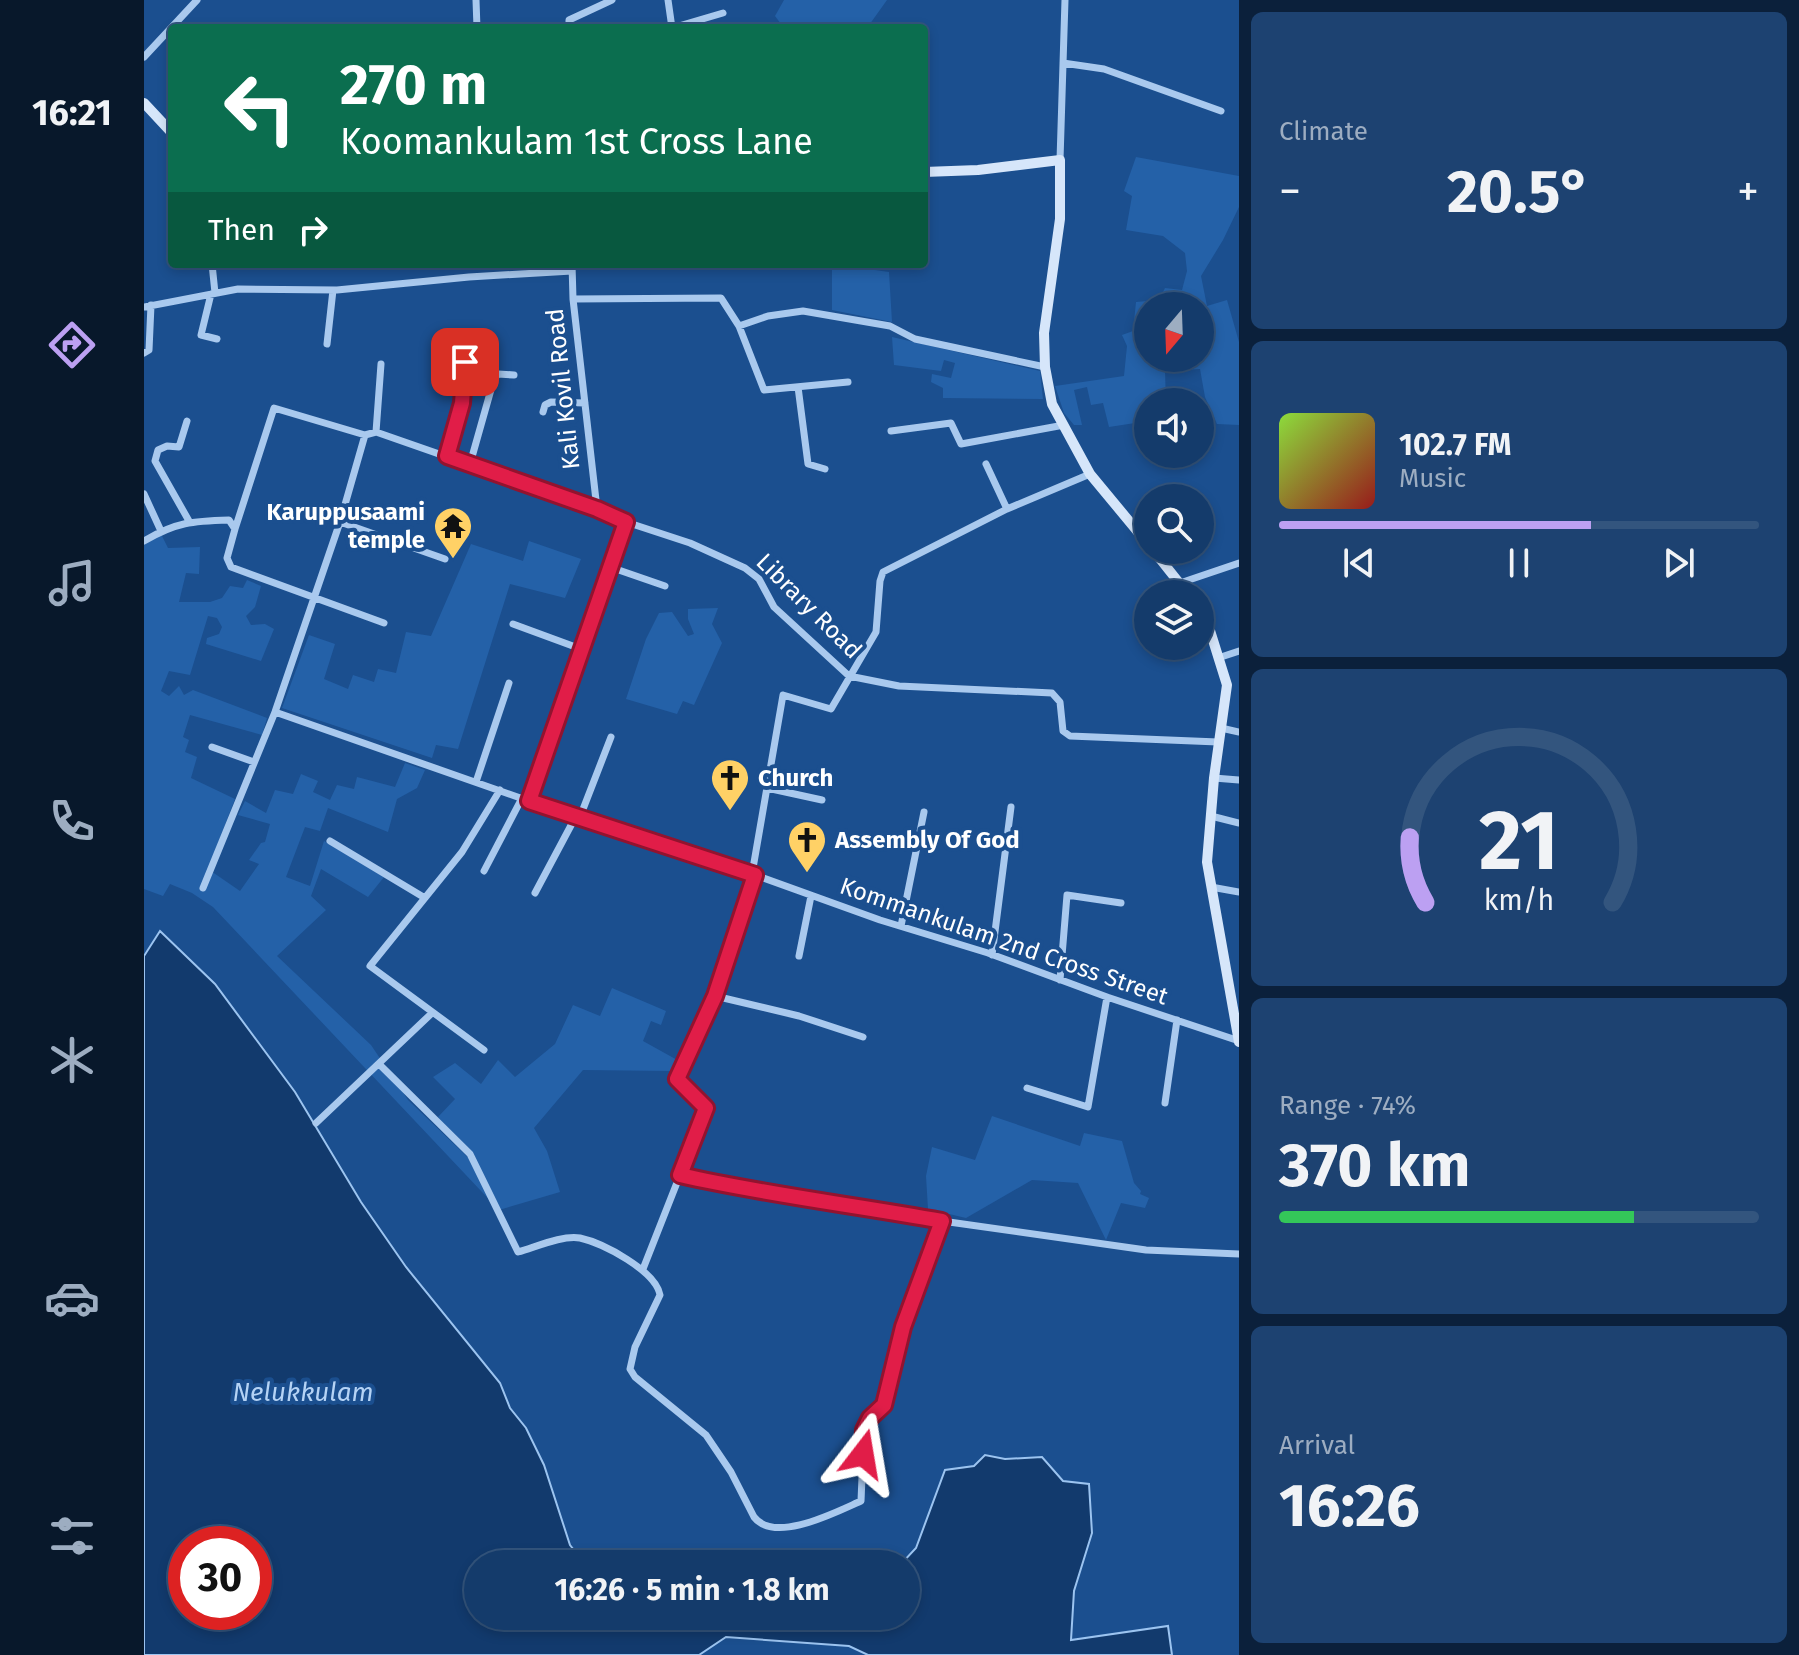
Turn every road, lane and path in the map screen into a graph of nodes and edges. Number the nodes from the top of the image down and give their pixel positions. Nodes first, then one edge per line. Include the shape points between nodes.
1 (197, 0) edge
2 (476, 0) edge
3 (612, 0) edge
4 (668, 0) edge
5 (1065, 0) edge
6 (723, 13) dead end
7 (175, 24) edge
8 (477, 24) edge
9 (569, 24) edge
10 (671, 24) edge
11 (686, 24) edge
12 (168, 31) edge
13 (144, 57) edge
14 (1063, 63) junction
15 (144, 103) edge
16 (1221, 111) dead end
17 (168, 129) edge
18 (1060, 160) junction
19 (928, 172) edge
20 (212, 268) edge
21 (572, 268) edge
22 (333, 290) junction
23 (213, 293) junction
24 (573, 299) junction
25 (148, 306) edge
26 (739, 326) junction
27 (217, 339) dead end
28 (327, 344) dead end
29 (144, 353) edge
30 (465, 362) dead end
31 (381, 364) dead end
32 (1045, 367) junction
33 (514, 375) dead end
34 (848, 382) dead end
35 (798, 387) junction
36 (585, 403) junction
37 (543, 412) dead end
38 (187, 421) dead end
39 (1064, 425) junction
40 (891, 431) dead end
41 (376, 432) junction
42 (365, 435) junction
43 (447, 456) junction
44 (470, 464) junction
45 (986, 464) dead end
46 (825, 469) dead end
47 (1090, 474) junction
48 (144, 494) edge
49 (597, 509) junction
50 (1007, 509) junction
51 (189, 521) junction
52 (340, 522) junction
53 (626, 522) junction
54 (1134, 527) edge
55 (235, 529) junction
56 (161, 531) junction
57 (144, 541) edge
58 (445, 559) dead end
59 (1239, 563) edge
60 (1164, 564) edge
61 (610, 567) junction
62 (1178, 580) edge
63 (1189, 580) edge
64 (665, 586) dead end
65 (313, 599) junction
66 (384, 623) dead end
67 (513, 624) dead end
68 (1214, 645) edge
69 (581, 649) junction
70 (1239, 651) edge
71 (1218, 658) junction
72 (849, 676) junction
73 (509, 683) dead end
74 (275, 712) junction
75 (1221, 728) junction
76 (1239, 732) edge
77 (611, 737) dead end
78 (1218, 742) junction
79 (212, 747) dead end
80 (254, 762) junction
81 (1214, 778) junction
82 (1239, 780) edge
83 (476, 782) junction
84 (767, 788) junction
85 (500, 790) junction
86 (526, 800) junction
87 (822, 800) dead end
88 (1011, 807) dead end
89 (924, 812) dead end
90 (1211, 816) junction
91 (578, 817) junction
92 (1239, 823) edge
93 (330, 841) dead end
94 (484, 871) dead end
95 (754, 874) junction
96 (1211, 887) junction
97 (203, 888) dead end
98 (1239, 892) edge
99 (535, 893) dead end
100 (811, 896) junction
101 (425, 898) junction
102 (1121, 903) dead end
103 (901, 926) junction
104 (992, 955) junction
105 (799, 956) dead end
106 (1060, 980) junction
107 (715, 996) junction
108 (1107, 997) junction
109 (432, 1013) junction
110 (1177, 1020) junction
111 (863, 1037) dead end
112 (1239, 1041) edge
113 (484, 1050) dead end
114 (380, 1065) junction
115 (1027, 1088) dead end
116 (1165, 1103) dead end
117 (316, 1123) dead end
118 (680, 1175) junction
119 (942, 1221) junction
120 (1239, 1254) edge
121 (643, 1269) junction

1 - 7 street
2 - 8 street
3 - 9 street
4 - 10 street
5 - 14 street
6 - 11 street
12 - 13 street
14 - 16 street via 1104,69
14 - 18 street
15 - 17 street
18 - 19 street
18 - 32 street via 1060,219 1046,307
20 - 23 street
21 - 22 street
21 - 24 street, Kali Kovil Road
22 - 23 street
22 - 28 street
23 - 25 street
23 - 27 street via 201,335
24 - 26 street via 721,298
24 - 36 street, Kali Kovil Road
25 - 29 street via 149,350
26 - 32 street via 803,311 890,326 915,339
26 - 35 street via 764,390
30 - 43 street via 462,403
31 - 41 street
32 - 39 street via 1052,404
33 - 44 street via 498,374 494,379
34 - 35 street
35 - 46 street via 808,464
36 - 37 street via 551,402
36 - 49 street, Kali Kovil Road
38 - 51 street via 179,447 158,450 155,461
39 - 40 street via 961,444 951,423
39 - 47 street
41 - 42 street
41 - 43 street, Library Road
42 - 52 street
42 - 55 street via 274,408
43 - 44 street, Library Road
44 - 49 street, Library Road
45 - 50 street
47 - 50 street
47 - 54 street
48 - 56 street
49 - 53 street, Library Road
50 - 72 street via 883,572 876,632
51 - 55 street via 229,520
51 - 56 street
52 - 58 street
52 - 65 street
53 - 61 street
53 - 72 street, Library Road via 745,568 759,579 774,607
55 - 65 street via 227,558 231,567
56 - 57 street
59 - 63 street
60 - 62 street
61 - 64 street
61 - 69 street
65 - 66 street
65 - 74 street
67 - 69 street
68 - 71 street
69 - 86 street
70 - 71 street
71 - 75 street via 1227,685
72 - 78 street, Library Road via 899,686 1052,693 1060,702 1063,731 1070,736
72 - 84 street via 831,709 783,695
73 - 83 street
74 - 80 street
74 - 83 street, Kommankulam 2nd Cross Street
75 - 76 street
75 - 78 street
77 - 91 street
78 - 81 street
79 - 80 street
80 - 97 street
81 - 82 street
81 - 90 street
83 - 85 street, Kommankulam 2nd Cross Street
84 - 87 street
84 - 95 street
85 - 86 street, Kommankulam 2nd Cross Street
85 - 101 street via 462,852
86 - 91 street, Kommankulam 2nd Cross Street
86 - 94 street
88 - 104 street
89 - 103 street
90 - 92 street
90 - 96 street
91 - 95 street, Kommankulam 2nd Cross Street
91 - 99 street
93 - 101 street
95 - 100 street, Kommankulam 2nd Cross Street
95 - 107 street
96 - 98 street
96 - 112 street
100 - 103 street, Kommankulam 2nd Cross Street
100 - 105 street
101 - 109 street via 370,966
102 - 106 street via 1067,895
103 - 104 street, Kommankulam 2nd Cross Street
104 - 106 street, Kommankulam 2nd Cross Street
106 - 108 street, Kommankulam 2nd Cross Street
107 - 111 street
107 - 118 street via 677,1079 706,1108
108 - 110 street, Kommankulam 2nd Cross Street
108 - 115 street via 1088,1107
109 - 113 street
109 - 114 street
110 - 112 street, Kommankulam 2nd Cross Street
110 - 116 street
114 - 117 street
114 - 121 street via 470,1154 518,1252 579,1238
118 - 119 street
118 - 121 street
119 - 120 street via 1146,1250
119 - 121 street via 903,1327 884,1405 864,1430 861,1501 785,1529 758,1523 706,1435 630,1369 660,1295

